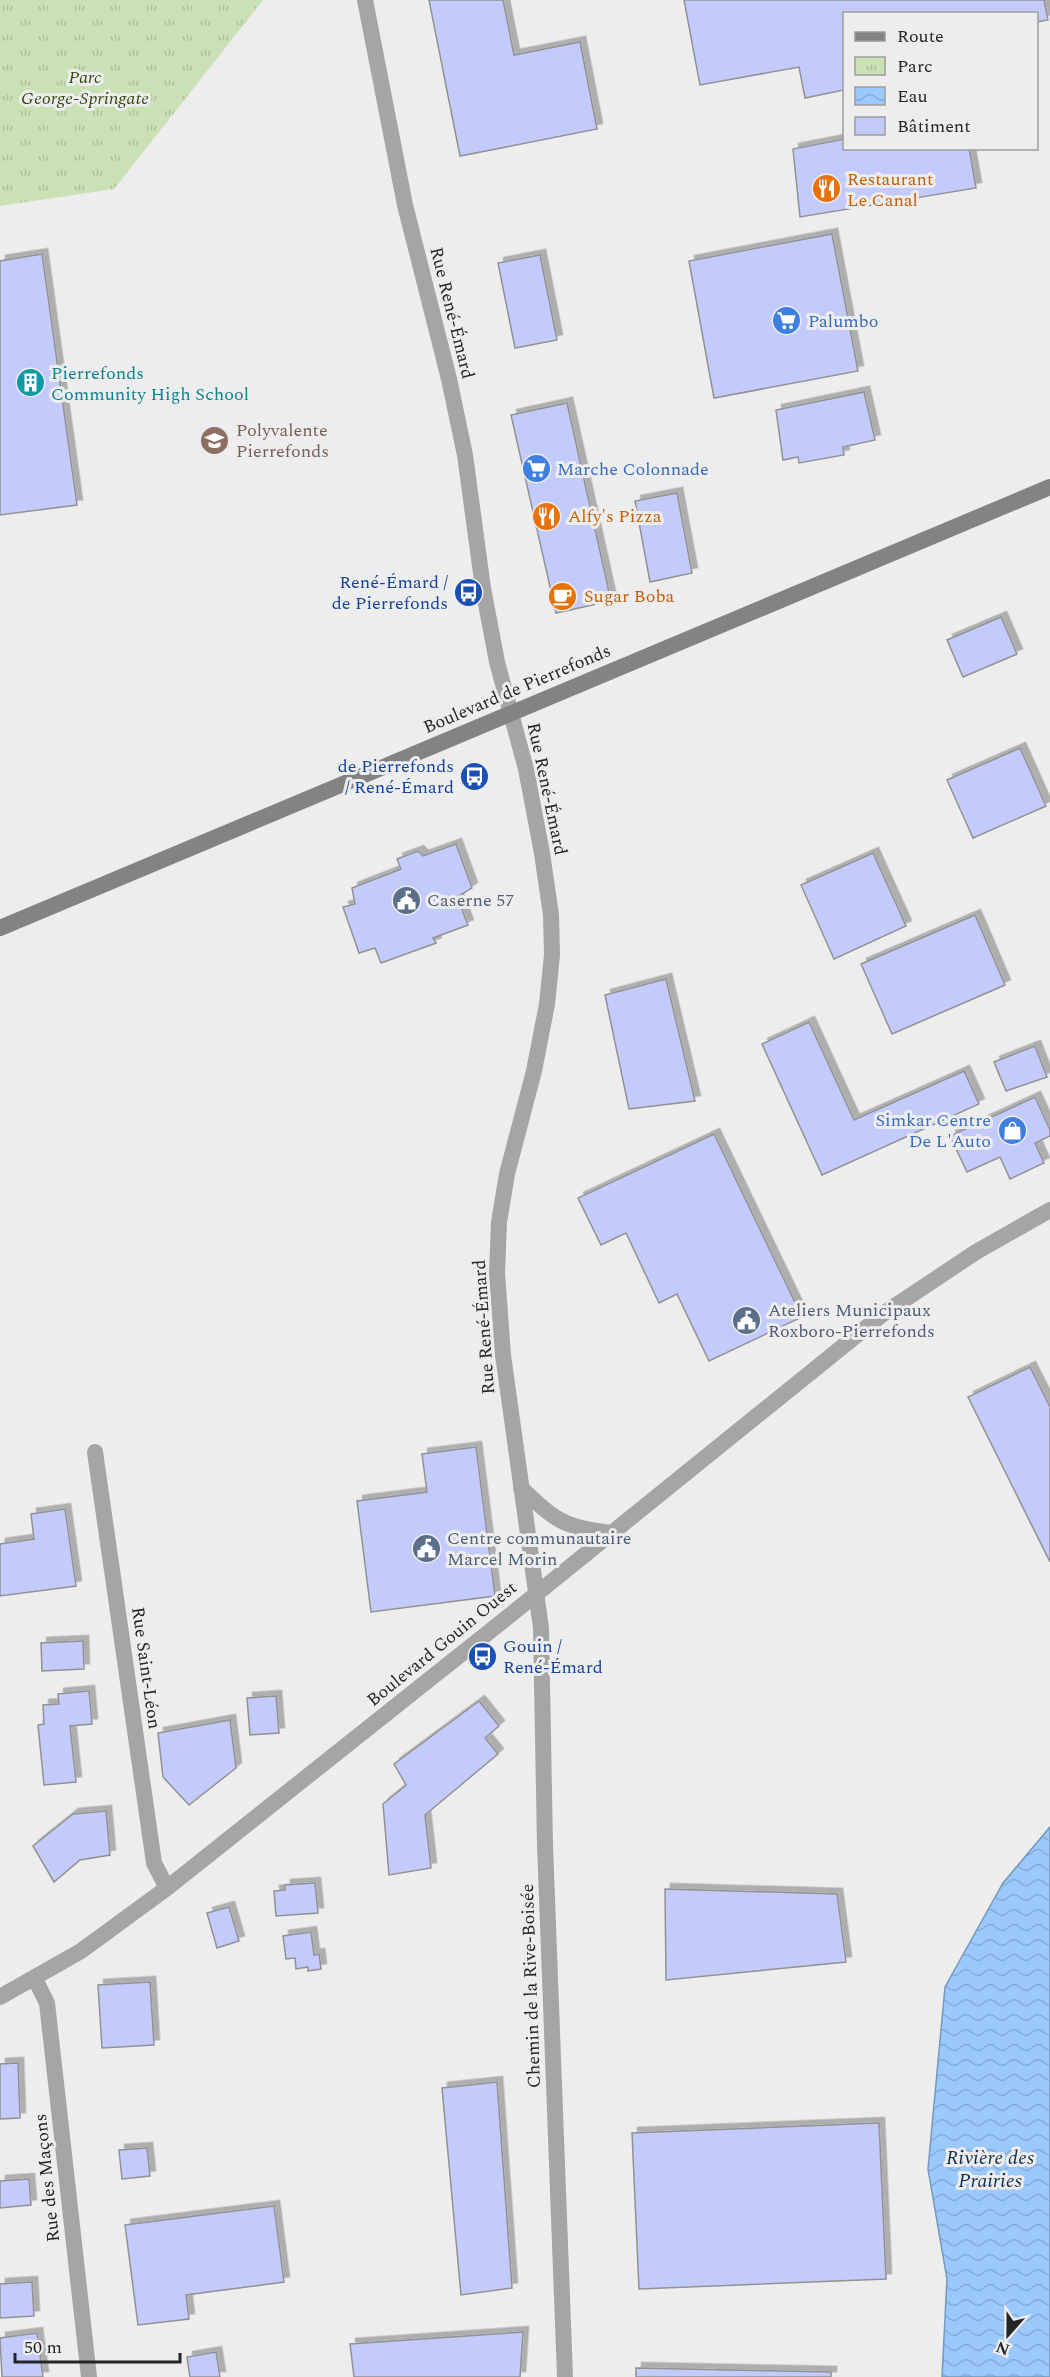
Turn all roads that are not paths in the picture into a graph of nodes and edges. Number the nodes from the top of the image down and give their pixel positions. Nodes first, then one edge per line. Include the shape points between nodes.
1 (365, 0) edge
2 (1050, 487) edge
3 (510, 713) junction
4 (0, 928) edge
5 (1050, 1210) edge
6 (95, 1452) dead end
7 (521, 1488) junction
8 (612, 1533) junction
9 (536, 1594) junction
10 (167, 1888) junction
11 (35, 1979) junction
12 (0, 1997) edge
13 (89, 2377) edge
14 (566, 2377) edge

1 - 3 street, Rue René-Émard via 405,205 465,455 478,563
2 - 3 main road, Boulevard de Pierrefonds
3 - 4 main road, Boulevard de Pierrefonds
3 - 7 street, Rue René-Émard via 526,769 552,927 548,1004 507,1174 497,1249 500,1326
5 - 8 street, Boulevard Gouin Ouest via 967,1257 883,1314
6 - 10 street, Rue Saint-Léon via 154,1863
7 - 8 street via 562,1523
7 - 9 street, Rue René-Émard
8 - 9 street, Boulevard Gouin Ouest
9 - 10 street, Boulevard Gouin Ouest
9 - 14 street, Chemin de la Rive-Boisée via 541,1628 544,1845
10 - 11 street, Boulevard Gouin Ouest via 81,1951
11 - 12 street, Boulevard Gouin Ouest
11 - 13 street, Rue des Maçons via 47,2003

